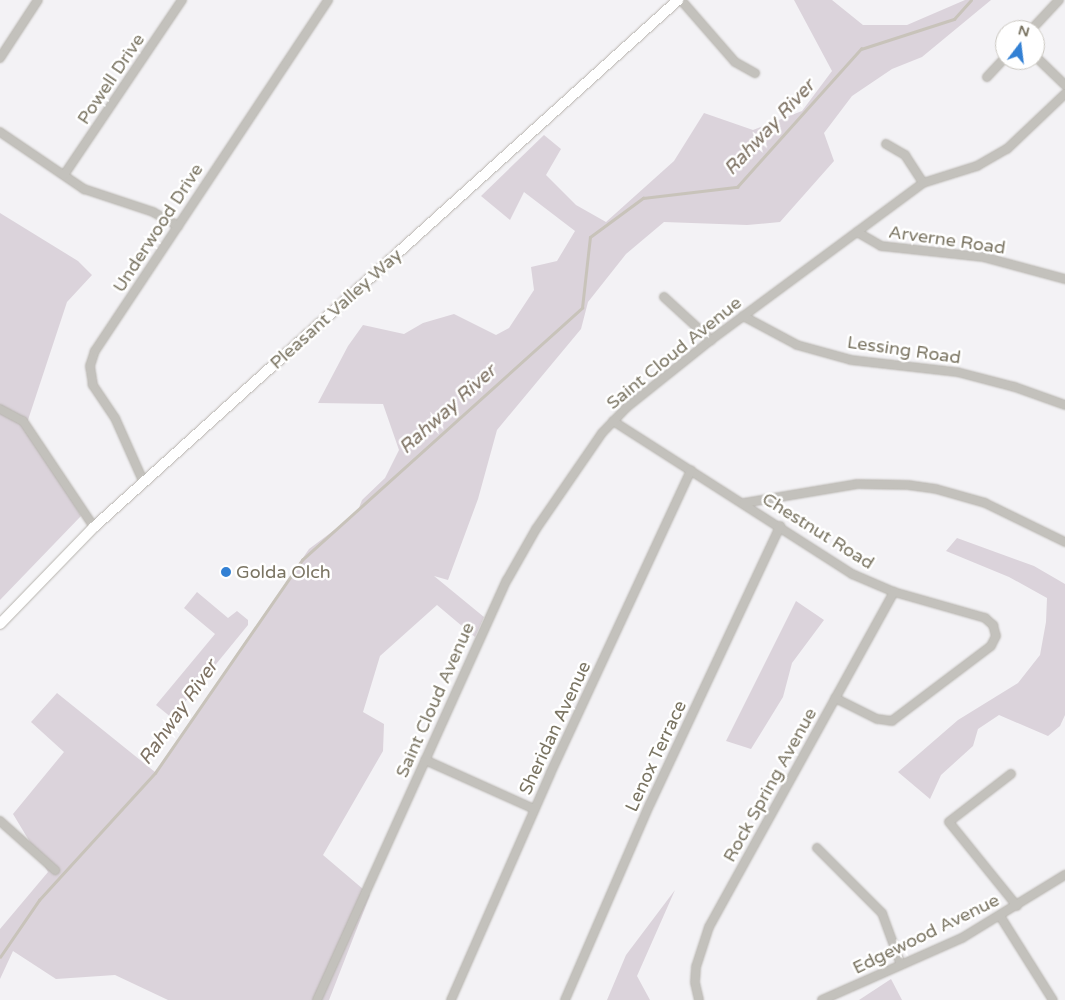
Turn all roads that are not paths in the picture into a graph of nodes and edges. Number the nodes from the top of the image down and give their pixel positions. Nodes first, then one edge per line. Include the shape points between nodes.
1 (38, 0) edge
2 (182, 0) edge
3 (328, 0) edge
4 (679, 0) edge
5 (1059, 0) edge
6 (1040, 20) edge
7 (0, 58) edge
8 (1045, 66) edge
9 (995, 69) edge
10 (755, 73) dead end
11 (988, 76) dead end
12 (1065, 85) edge
13 (1065, 94) edge
14 (0, 132) edge
15 (886, 144) dead end
16 (64, 176) junction
17 (923, 183) junction
18 (178, 226) junction
19 (857, 232) junction
20 (1065, 278) edge
21 (664, 296) dead end
22 (743, 316) junction
23 (711, 340) junction
24 (1065, 405) edge
25 (0, 409) edge
26 (614, 421) junction
27 (691, 470) junction
28 (144, 483) junction
29 (744, 502) junction
30 (780, 526) junction
31 (94, 527) junction
32 (1065, 542) edge
33 (894, 592) junction
34 (0, 624) edge
35 (836, 698) junction
36 (425, 760) junction
37 (1012, 774) dead end
38 (534, 809) junction
39 (0, 821) edge
40 (817, 848) dead end
41 (55, 870) dead end
42 (1065, 875) edge
43 (1017, 906) junction
44 (1000, 916) junction
45 (901, 965) junction
46 (317, 1000) edge
47 (451, 1000) edge
48 (565, 1000) edge
49 (699, 1000) edge
50 (823, 1000) edge
51 (1053, 1000) edge

1 - 7 street
2 - 16 street, Powell Drive
3 - 18 street, Underwood Drive
4 - 10 street via 735,62
4 - 28 main road, Pleasant Valley Way
5 - 6 street
8 - 12 street
9 - 11 street
13 - 17 street, Saint Cloud Avenue via 1007,149 976,166
14 - 16 street
15 - 17 street via 905,155
16 - 18 street via 97,195 153,212
17 - 19 street, Saint Cloud Avenue
18 - 28 street, Underwood Drive via 95,351 90,366 92,385 115,418
19 - 20 street, Arverne Road via 881,246 983,257
19 - 22 street, Saint Cloud Avenue
21 - 23 street
22 - 23 street, Saint Cloud Avenue
22 - 24 street, Lessing Road via 797,345 851,360 958,372
23 - 26 street, Saint Cloud Avenue
25 - 31 street via 23,420
26 - 27 street, Chestnut Road
26 - 36 street, Saint Cloud Avenue via 536,529 507,580
27 - 29 street, Chestnut Road
27 - 38 street, Sheridan Avenue
28 - 31 main road, Pleasant Valley Way
29 - 30 street, Chestnut Road
29 - 32 street via 857,484 908,485 985,503
30 - 33 street, Chestnut Road via 852,574
30 - 48 street, Lenox Terrace via 650,804
31 - 34 main road, Pleasant Valley Way
33 - 35 street, Rock Spring Avenue
33 - 35 street, Chestnut Road via 985,618 993,625 994,642 892,721 877,719
35 - 49 street, Rock Spring Avenue via 709,926 696,968
36 - 38 street
36 - 46 street, Saint Cloud Avenue
37 - 43 street via 949,822
38 - 47 street, Sheridan Avenue
39 - 41 street
40 - 45 street via 882,913
42 - 43 street, Edgewood Avenue
43 - 44 street, Edgewood Avenue
44 - 45 street, Edgewood Avenue
44 - 51 street
45 - 50 street, Edgewood Avenue

